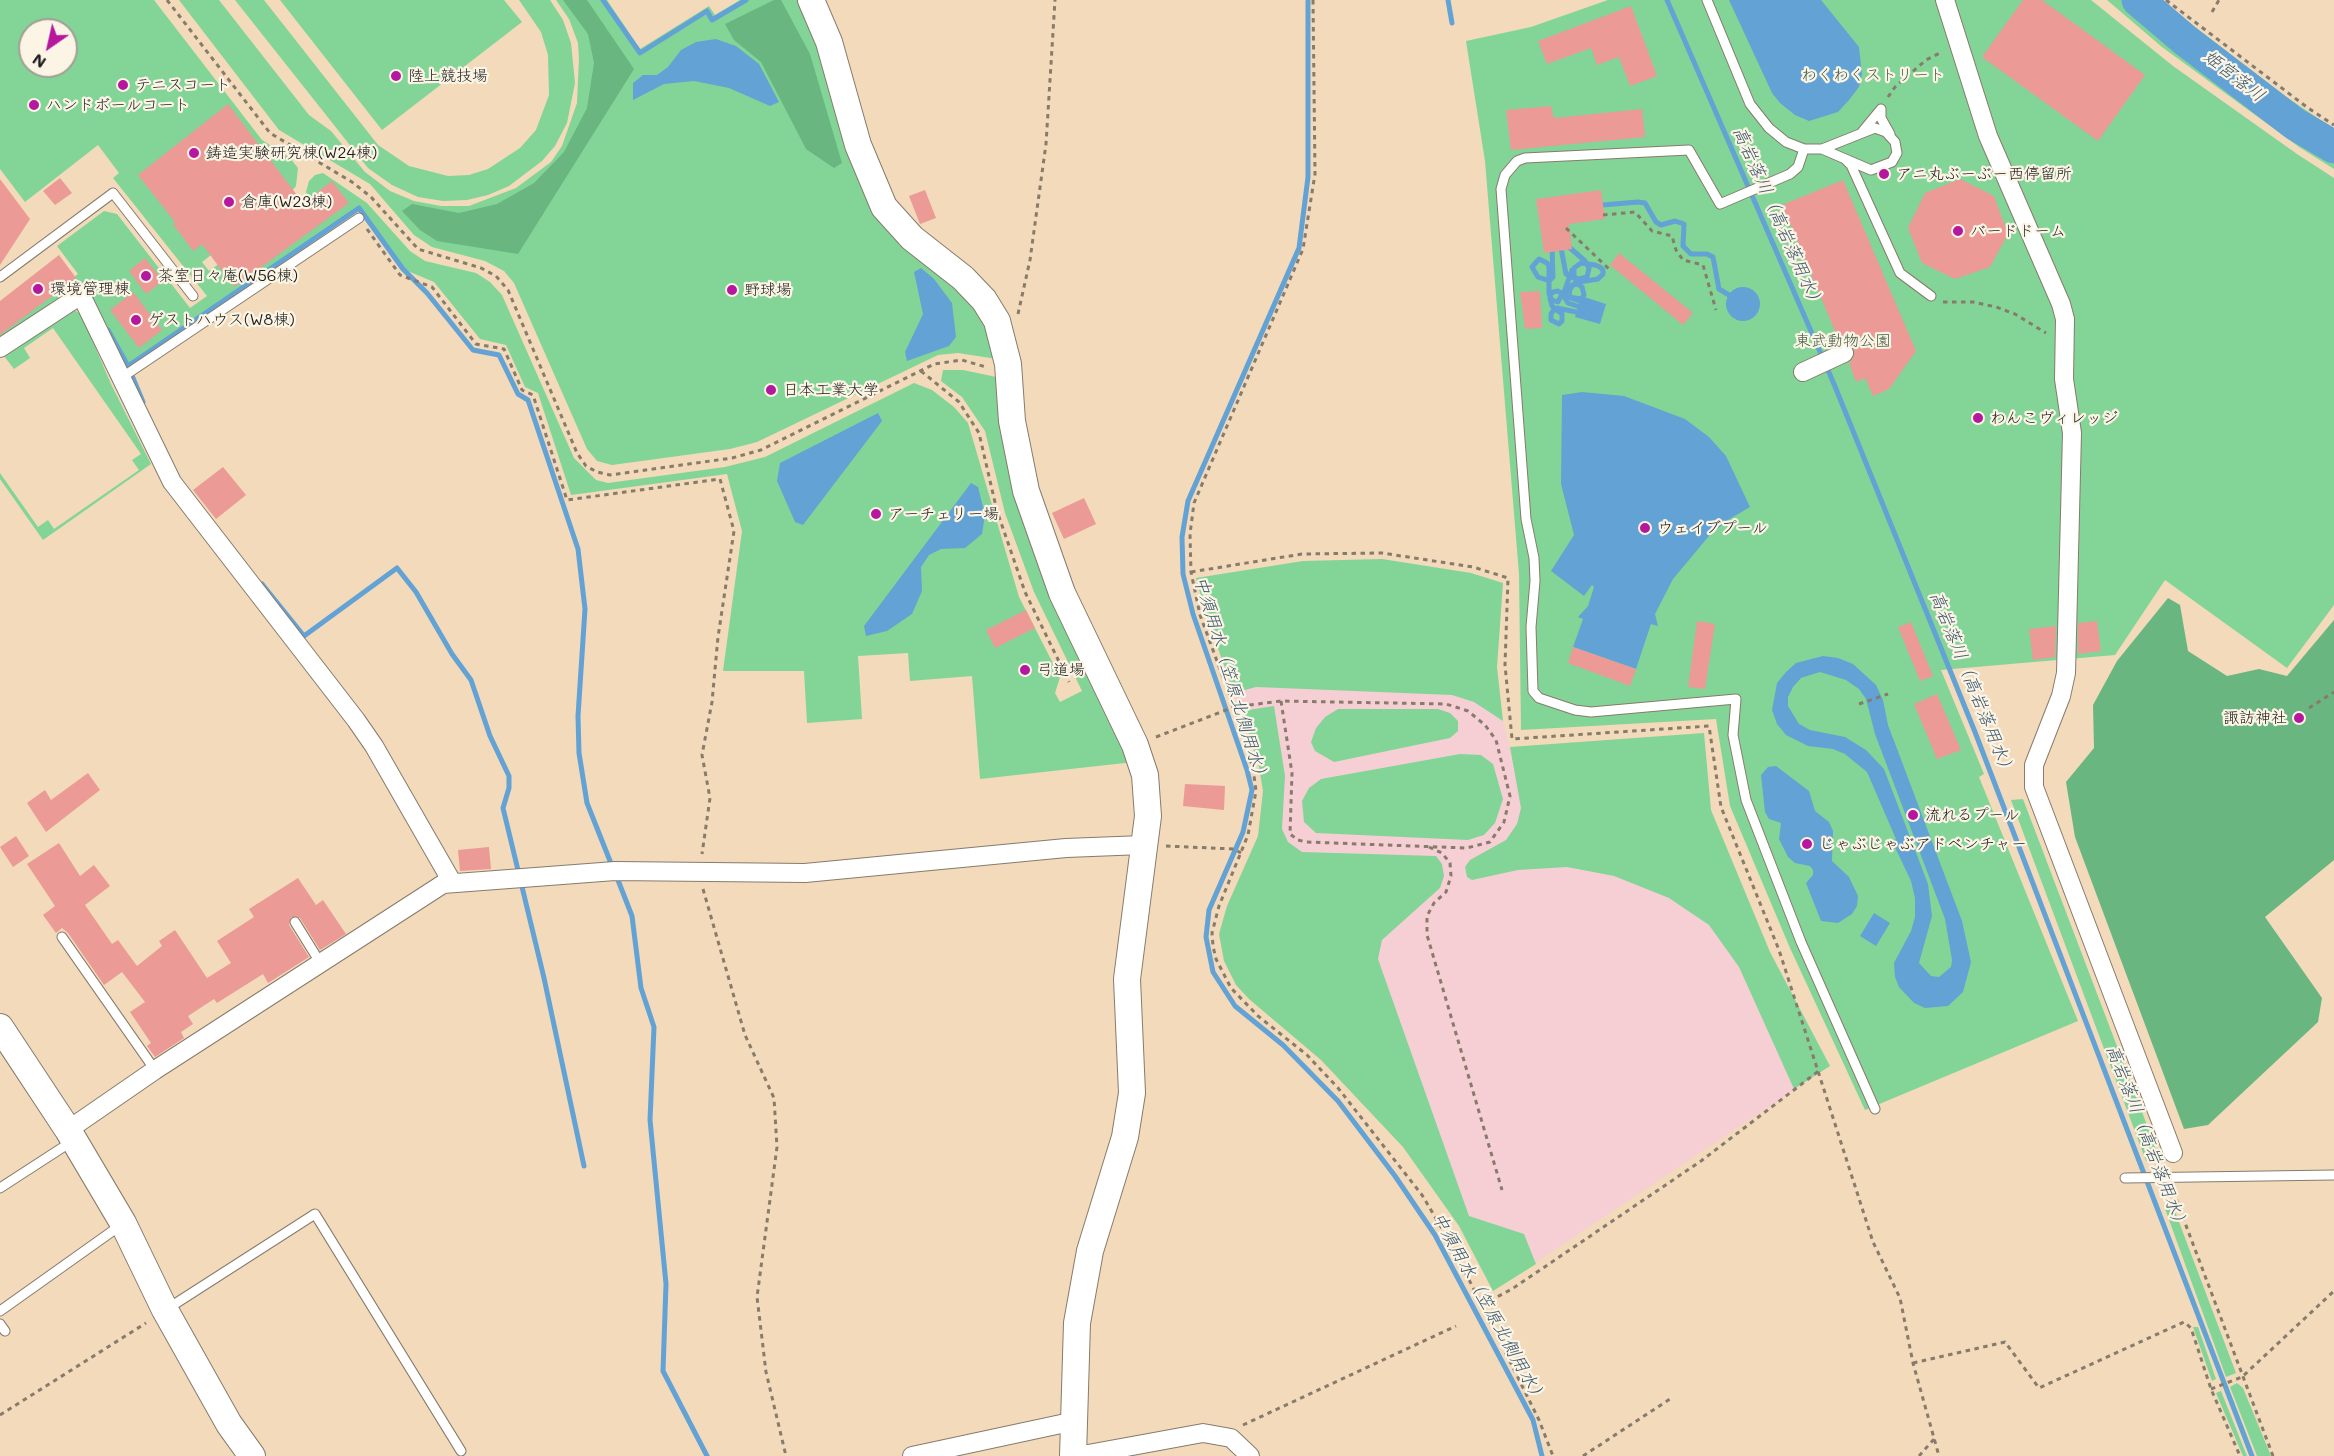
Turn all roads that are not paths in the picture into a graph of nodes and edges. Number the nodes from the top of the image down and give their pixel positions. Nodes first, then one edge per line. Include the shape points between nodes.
1 (811, 0) edge
2 (1707, 0) edge
3 (1945, 0) edge
4 (1862, 132) junction
5 (1895, 142) junction
6 (1803, 149) junction
7 (1822, 149) junction
8 (1835, 153) junction
9 (1882, 168) junction
10 (1863, 194) junction
11 (359, 218) road end
12 (0, 277) edge
13 (193, 296) dead end
14 (1931, 296) road end
15 (0, 348) edge
16 (1844, 353) dead end
17 (1803, 372) dead end
18 (121, 378) junction
19 (1154, 846) junction
20 (452, 882) junction
21 (295, 922) dead end
22 (62, 937) dead end
23 (321, 964) junction
24 (0, 1027) edge
25 (155, 1070) junction
26 (1875, 1109) dead end
27 (71, 1135) junction
28 (2173, 1153) dead end
29 (2334, 1175) edge
30 (2126, 1178) dead end
31 (0, 1188) edge
32 (123, 1223) junction
33 (165, 1310) junction
34 (0, 1311) edge
35 (1075, 1421) junction
36 (461, 1451) dead end
37 (1073, 1455) edge
38 (252, 1456) edge
39 (912, 1456) edge
40 (1250, 1456) edge

1 - 19 street via 829,42 862,156 884,207 912,238 963,278 997,321 1004,341 1012,421 1026,491 1062,593 1135,745 1145,775
2 - 6 lane via 1750,104 1777,135
3 - 28 street via 1989,136 2061,304 2065,335 2064,379 2072,433 2066,673 2034,765 2034,787
4 - 5 lane via 1875,128 1886,132
4 - 5 lane via 1881,109 1881,118
4 - 7 lane
5 - 9 lane via 1897,153
6 - 7 lane
6 - 26 lane via 1798,167 1720,204 1689,150 1525,158 1505,175 1501,189 1525,507 1534,558 1533,691 1539,698 1591,712 1736,699 1733,735 1746,800 1801,942
7 - 8 lane
8 - 9 lane via 1871,170
8 - 10 lane via 1851,165
9 - 10 lane via 1864,179
10 - 14 lane via 1900,273
11 - 18 lane
12 - 13 lane via 112,194
15 - 18 street via 81,295
16 - 17 street
18 - 20 street via 172,482 356,720
19 - 20 street via 1066,848 805,873 615,872
19 - 35 street via 1127,979 1131,1093 1125,1137 1090,1251 1077,1323
20 - 23 street via 442,884
21 - 23 lane
22 - 25 lane
23 - 25 street
24 - 27 street
25 - 27 street
27 - 31 lane
27 - 32 street
29 - 30 lane
32 - 33 street
32 - 34 lane
33 - 36 lane via 315,1214
33 - 38 street via 229,1424
35 - 37 street
35 - 39 street
37 - 40 street via 1203,1433 1224,1434

